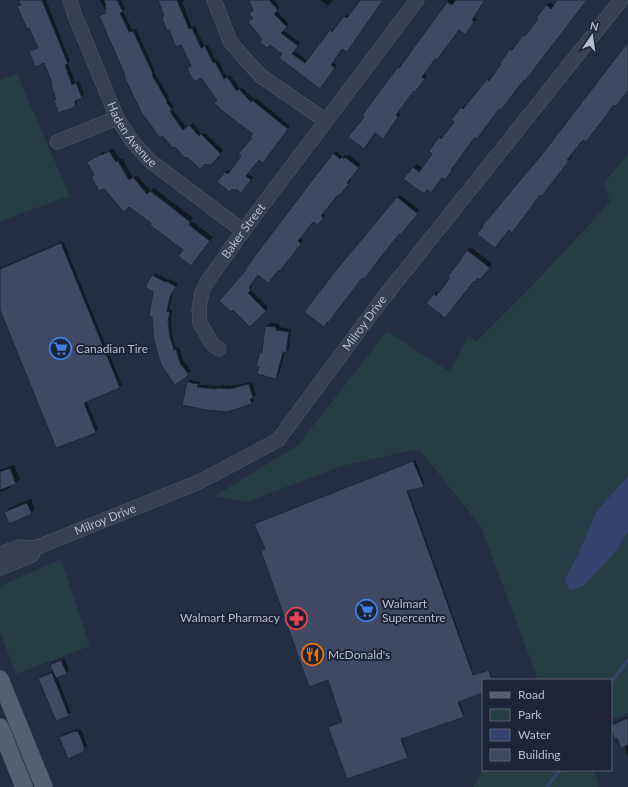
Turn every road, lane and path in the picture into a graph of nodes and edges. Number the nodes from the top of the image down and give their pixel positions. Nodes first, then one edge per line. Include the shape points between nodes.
1 (70, 0) edge
2 (214, 0) edge
3 (417, 0) edge
4 (621, 0) edge
5 (117, 118) junction
6 (326, 121) junction
7 (56, 142) dead end
8 (243, 231) junction
9 (219, 349) dead end
10 (34, 548) junction
11 (0, 554) edge
12 (0, 568) edge
13 (0, 679) edge
14 (0, 727) edge
15 (24, 787) edge
16 (44, 787) edge

1 - 5 street, Haden Avenue
2 - 6 street via 230,41 244,58 261,76
3 - 6 street, Baker Street
4 - 10 street, Milroy Drive via 381,301 278,440 199,482
5 - 7 street
5 - 8 street, Haden Avenue via 132,141 149,160
6 - 8 street, Baker Street
8 - 9 street, Baker Street via 207,282 198,310 200,323 212,344
10 - 11 street, Milroy Drive via 19,547
10 - 12 street, Milroy Drive via 32,555
13 - 16 main road
14 - 15 main road

